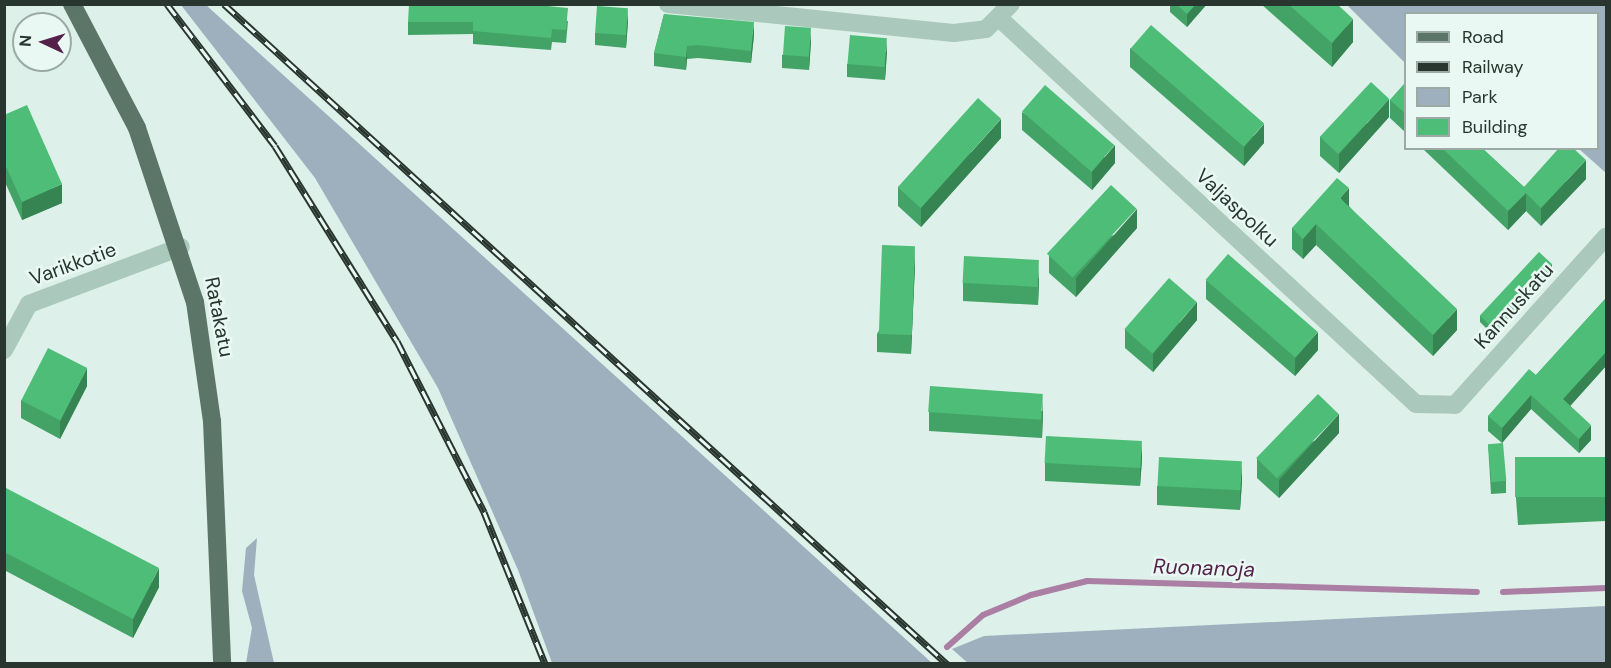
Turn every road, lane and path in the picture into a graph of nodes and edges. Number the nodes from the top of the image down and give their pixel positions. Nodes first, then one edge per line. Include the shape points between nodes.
1 (72, 4) edge
2 (668, 4) edge
3 (1005, 11) edge
4 (1606, 237) edge
5 (181, 247) junction
6 (4, 351) edge
7 (1455, 405) joint
8 (222, 663) edge

1 - 5 main road, Ratakatu via 137,128
2 - 3 street via 954,33 986,29
3 - 7 street, Valjaspolku via 1416,404
4 - 7 street, Kannuskatu
5 - 6 street, Varikkotie via 29,304
5 - 8 main road, Ratakatu via 201,332 212,421

